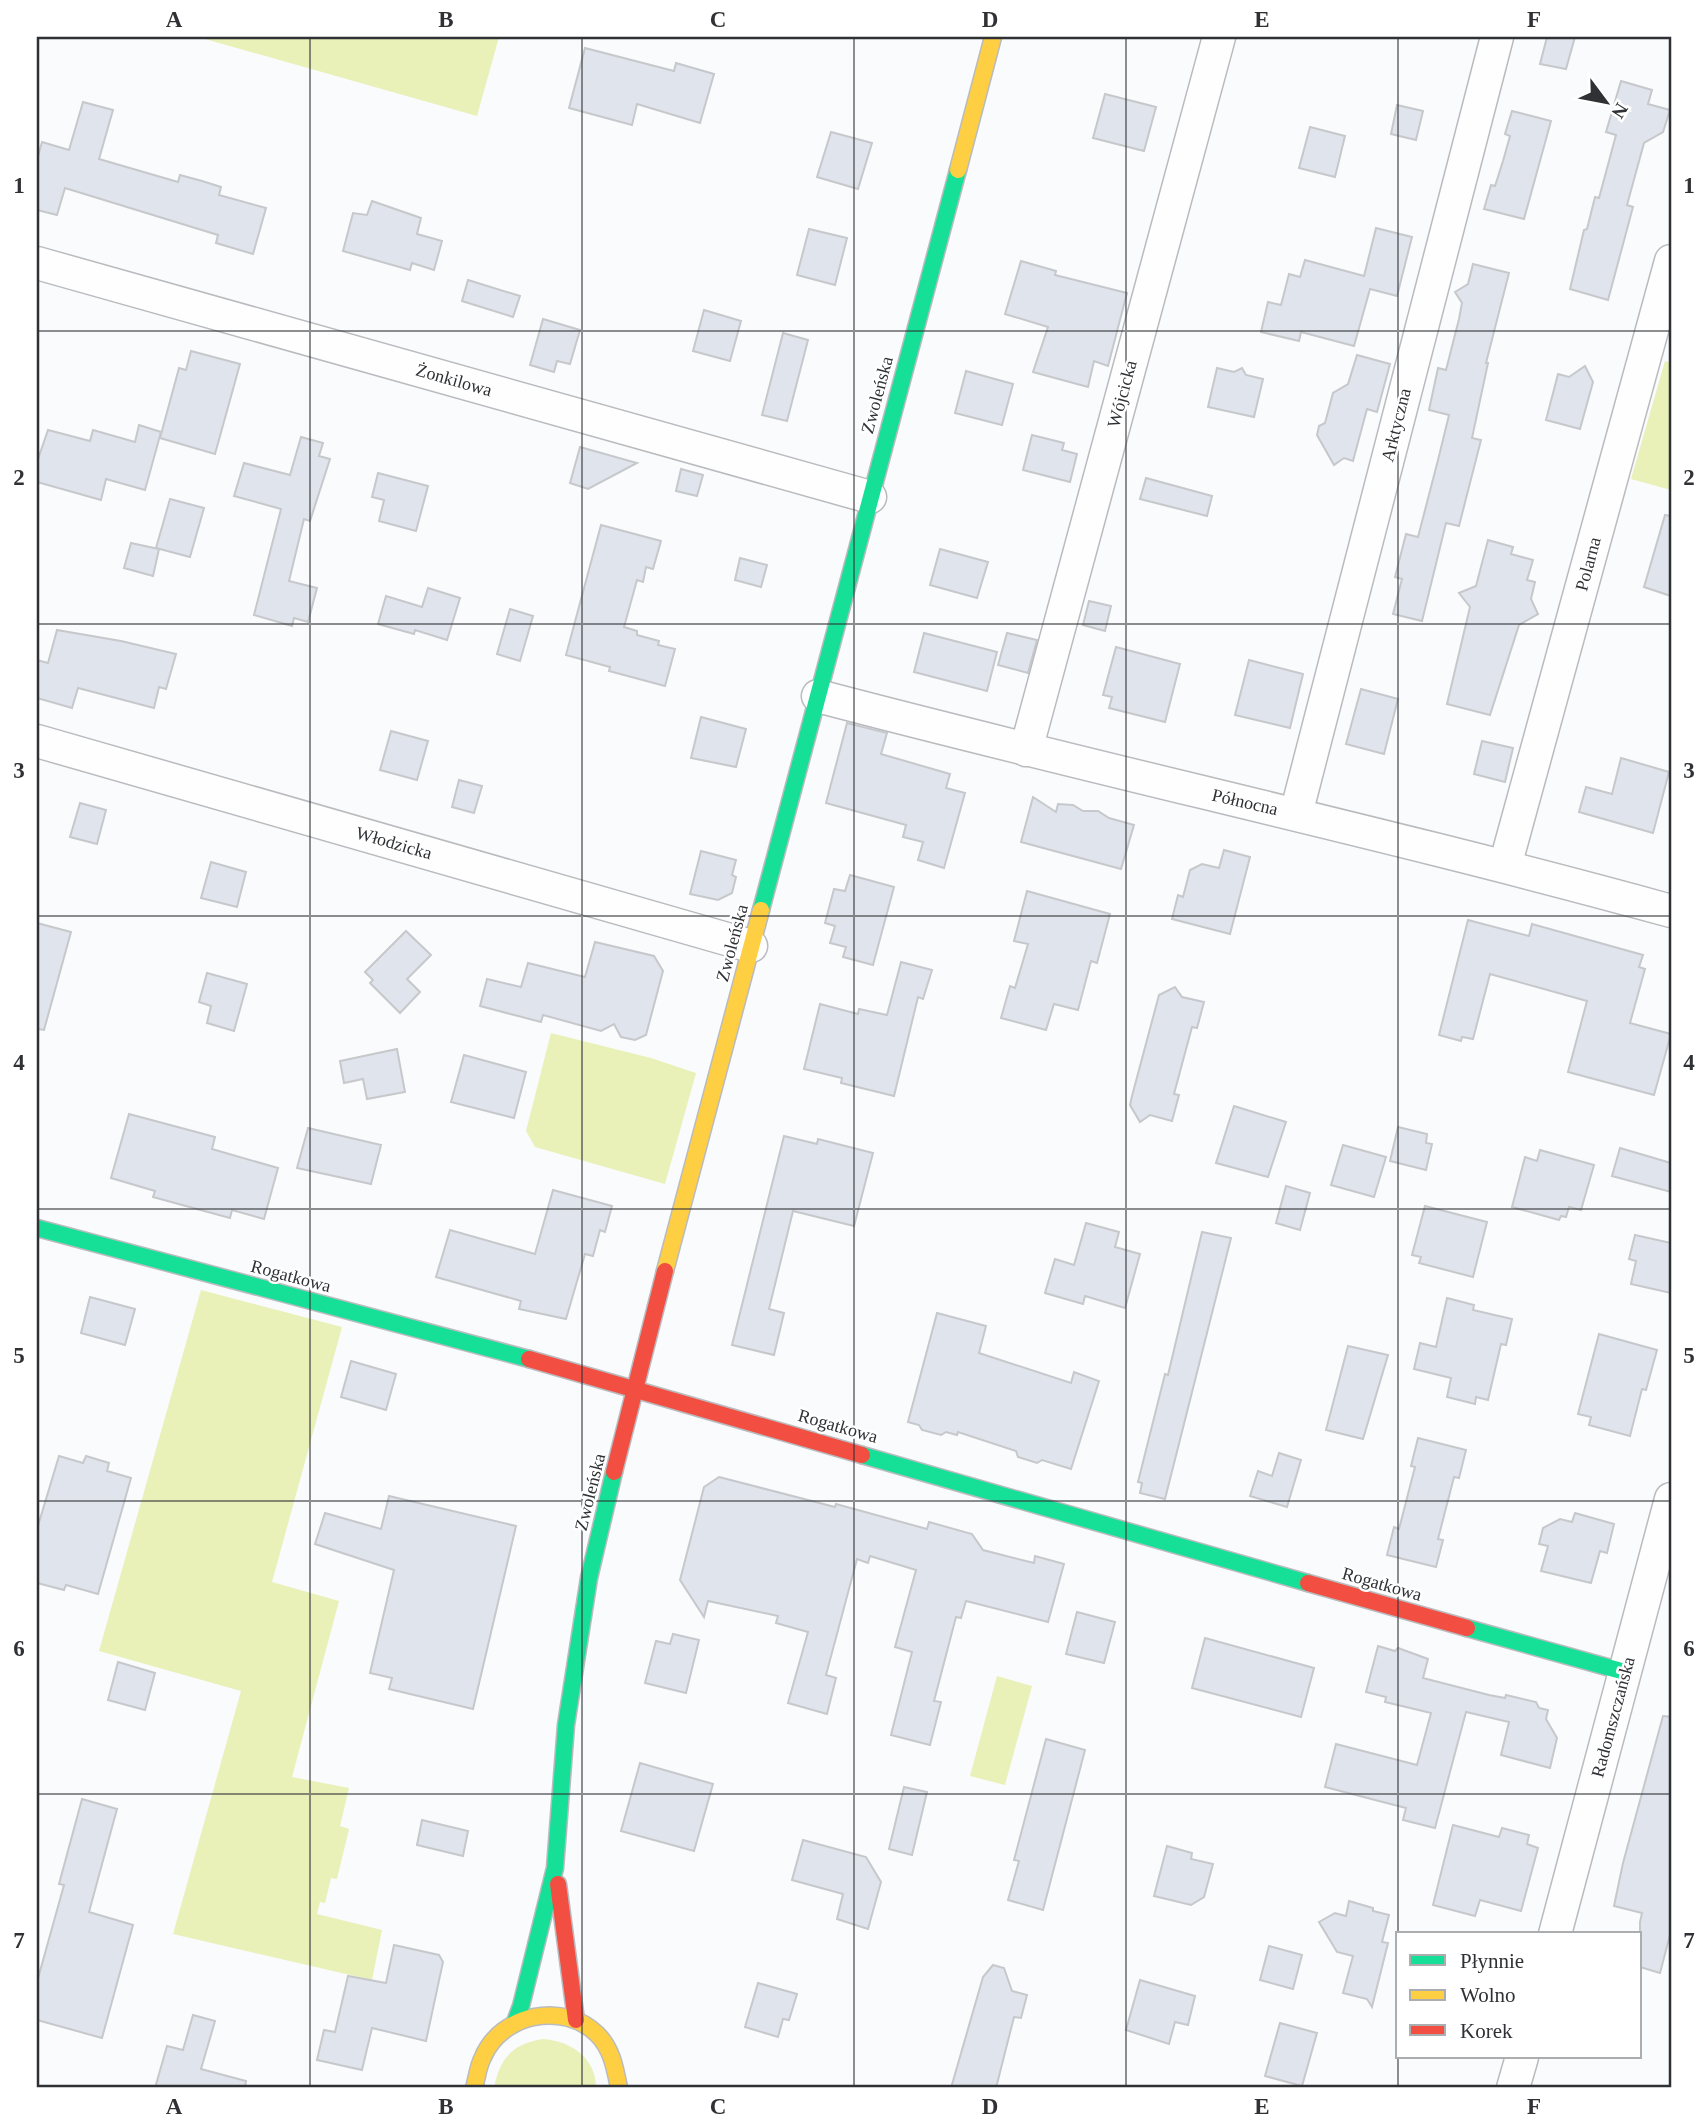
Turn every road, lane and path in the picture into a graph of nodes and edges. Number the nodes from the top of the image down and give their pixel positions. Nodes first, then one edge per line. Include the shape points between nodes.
1 (993, 37) edge
2 (1219, 37) edge
3 (1497, 37) edge
4 (1671, 261) edge
5 (37, 263) edge
6 (870, 497) junction
7 (818, 696) junction
8 (37, 741) edge
9 (1026, 750) junction
10 (1296, 814) junction
11 (1506, 866) junction
12 (1669, 902) edge
13 (751, 946) junction
14 (37, 1228) edge
15 (635, 1388) junction
16 (1671, 1499) edge
17 (1625, 1672) junction
18 (555, 1868) junction
19 (1556, 1932) edge
20 (576, 2020) junction
21 (515, 2022) junction
22 (1522, 2058) edge
23 (476, 2069) junction
24 (461, 2088) edge
25 (474, 2088) edge
26 (619, 2088) edge
27 (1513, 2088) edge

1 - 6 street, Zwoleńska
2 - 9 street, Wójcicka
3 - 10 street, Arktyczna
4 - 11 street, Polarna
5 - 6 street, Żonkilowa
6 - 7 street, Zwoleńska
7 - 9 street, Północna
7 - 13 street, Zwoleńska
8 - 13 street, Włodzicka
9 - 10 street, Północna
10 - 11 street, Północna
11 - 12 street, Północna
13 - 15 street, Zwoleńska
14 - 15 street, Rogatkowa
15 - 17 street, Rogatkowa
15 - 18 street, Zwoleńska via 589,1578 566,1725
16 - 17 street, Radomszczańska
17 - 19 street, Radomszczańska
18 - 20 street, Zwoleńska
18 - 21 street, Zwoleńska
20 - 21 street via 545,2014
20 - 26 street via 604,2042 613,2058
21 - 23 street via 497,2033
22 - 27 street
23 - 24 street
23 - 25 street

